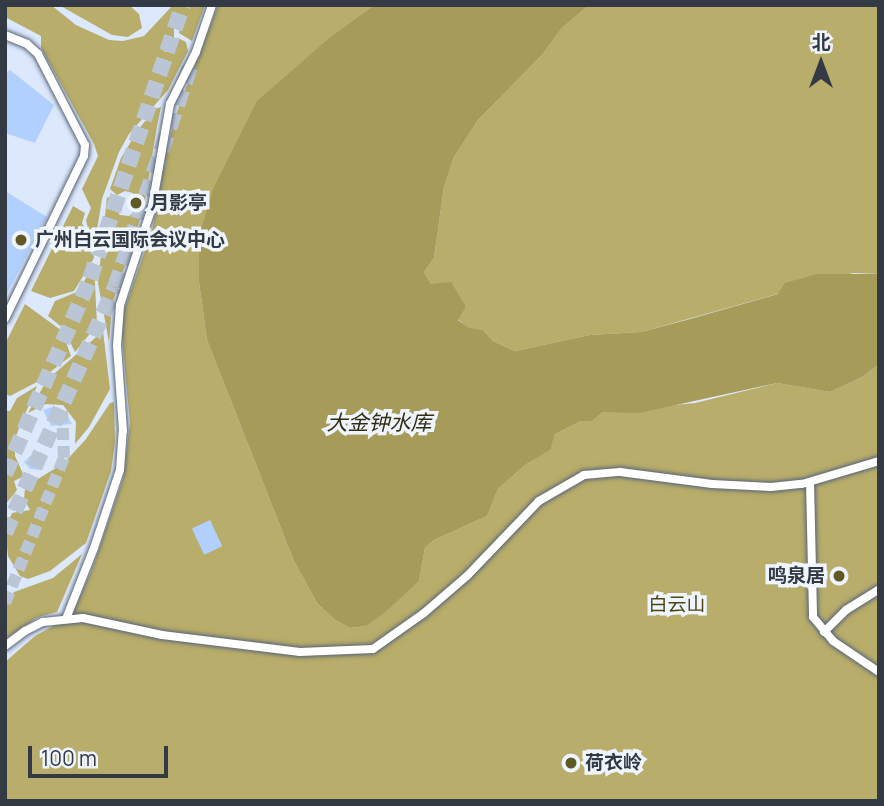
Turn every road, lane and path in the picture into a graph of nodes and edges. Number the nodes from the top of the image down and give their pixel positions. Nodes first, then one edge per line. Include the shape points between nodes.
1 (212, 5) edge
2 (5, 36) edge
3 (5, 319) edge
4 (879, 461) edge
5 (810, 482) junction
6 (879, 589) edge
7 (66, 618) junction
8 (824, 632) junction
9 (5, 646) edge
10 (879, 672) edge

1 - 7 street via 196,52 170,104 152,206 120,305 120,470
2 - 3 street via 27,44 38,54 85,145 84,156
4 - 5 street
5 - 7 street via 759,486 620,471 584,475 539,501 441,598 373,649 307,653
5 - 8 street via 813,617
6 - 8 street via 846,610
7 - 9 street via 25,631
8 - 10 street

